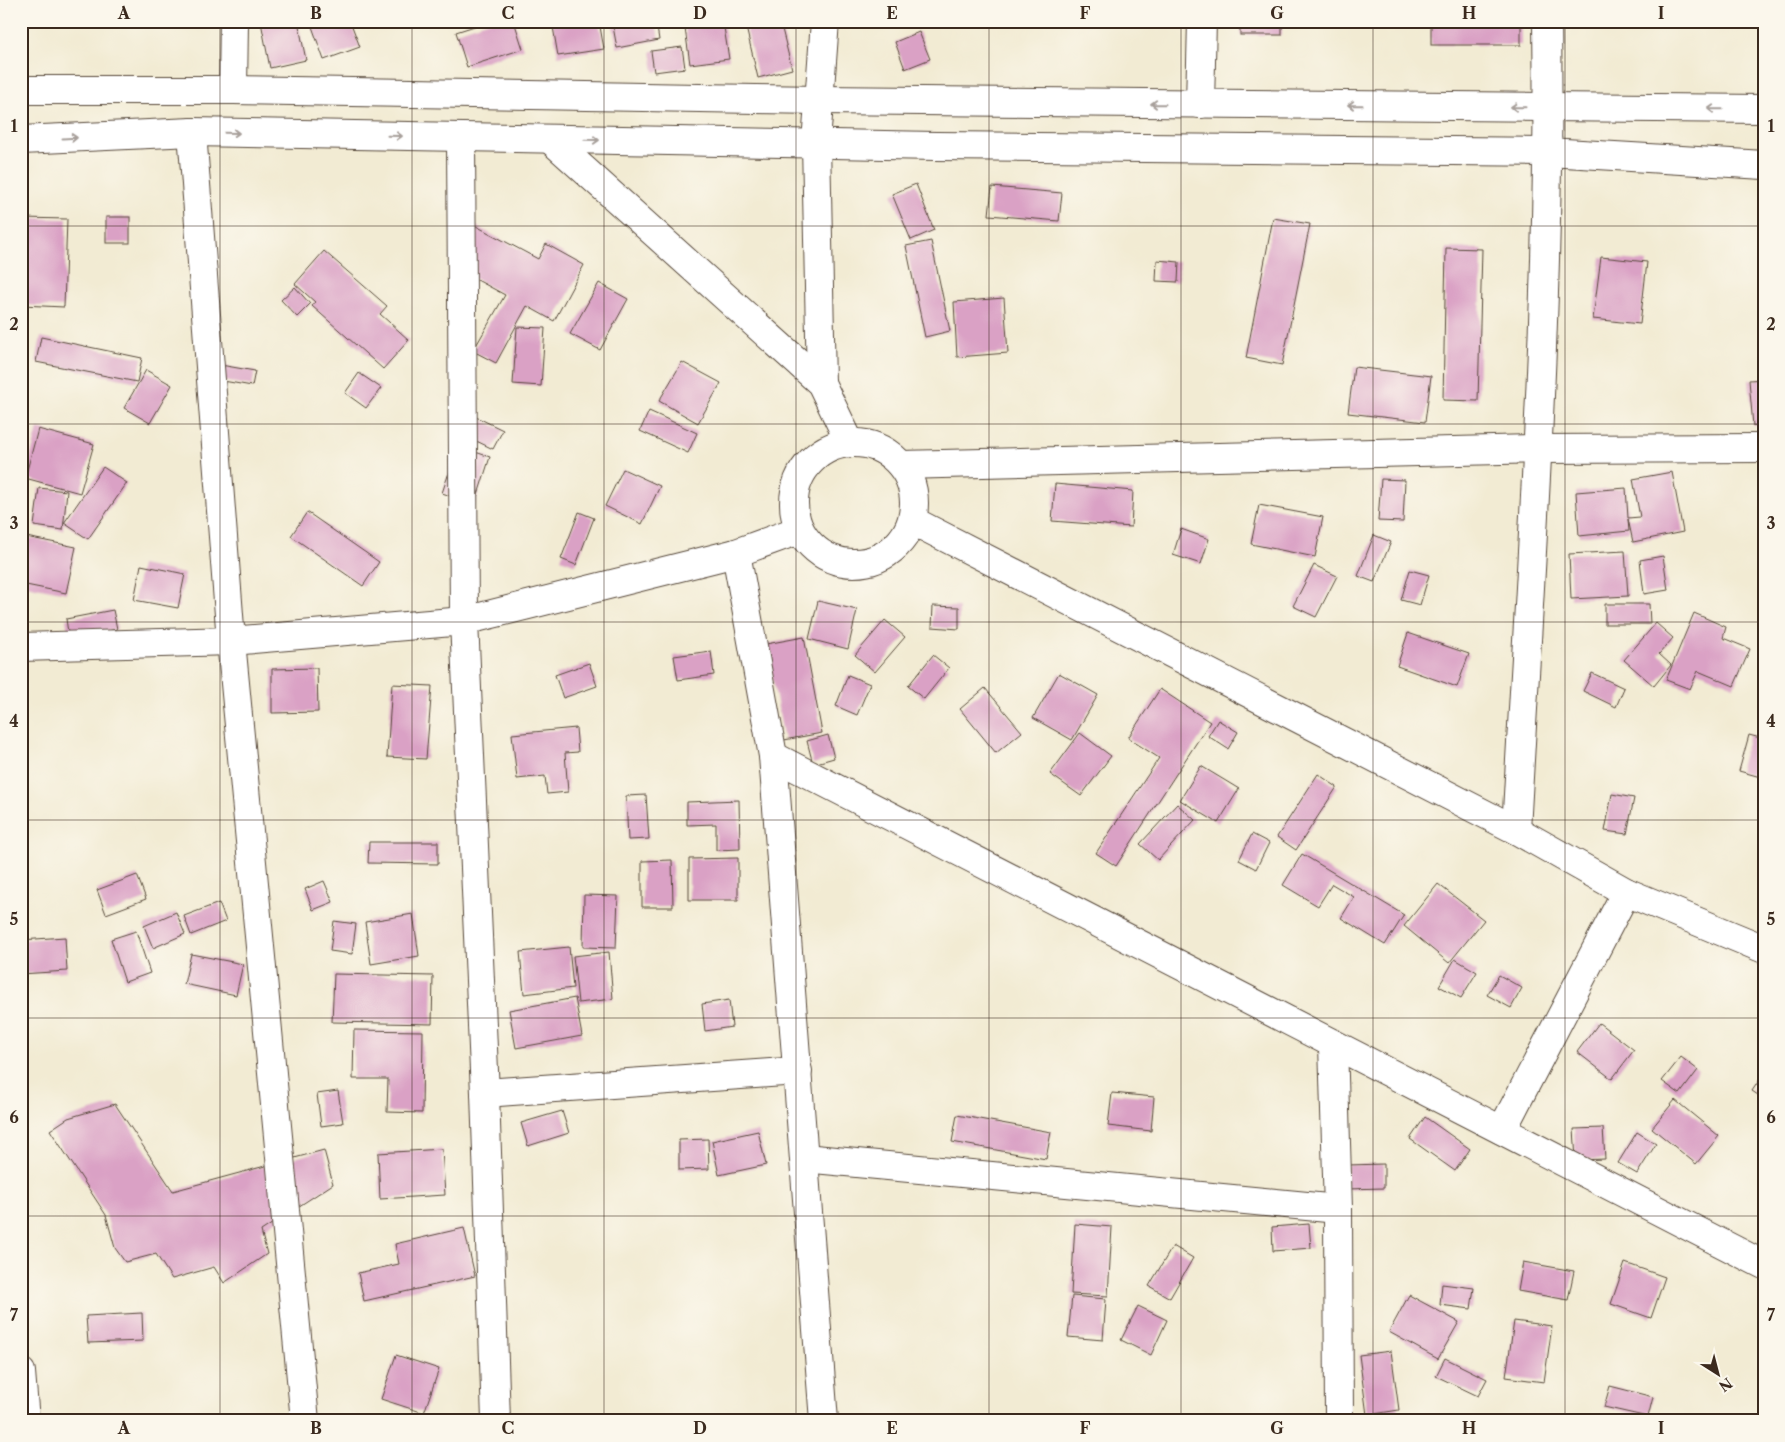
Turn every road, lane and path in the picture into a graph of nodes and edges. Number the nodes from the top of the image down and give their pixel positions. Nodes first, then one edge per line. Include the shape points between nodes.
1 (234, 21) edge
2 (825, 21) edge
3 (1202, 21) edge
4 (1547, 21) edge
5 (21, 90) edge
6 (233, 90) junction
7 (820, 100) junction
8 (1200, 104) junction
9 (1548, 107) junction
10 (1764, 109) edge
11 (192, 132) junction
12 (461, 137) junction
13 (550, 139) junction
14 (21, 140) edge
15 (816, 143) junction
16 (1548, 152) junction
17 (1764, 165) edge
18 (821, 383) junction
19 (850, 443) junction
20 (1764, 448) edge
21 (1537, 449) junction
22 (902, 465) junction
23 (913, 521) junction
24 (799, 530) junction
25 (736, 553) junction
26 (464, 621) junction
27 (231, 642) junction
28 (21, 647) edge
29 (774, 756) junction
30 (1516, 830) junction
31 (1626, 892) junction
32 (1764, 948) edge
33 (1333, 1044) junction
34 (798, 1071) junction
35 (485, 1093) junction
36 (1502, 1130) junction
37 (804, 1158) junction
38 (1338, 1209) junction
39 (1764, 1265) edge
40 (21, 1372) edge
41 (25, 1421) edge
42 (305, 1421) edge
43 (496, 1421) edge
44 (824, 1421) edge
45 (1339, 1421) edge

1 - 6 street
2 - 7 street
3 - 8 street
4 - 9 street
5 - 6 street
6 - 7 street
8 -> 7 street
7 - 15 street
9 -> 8 street
10 -> 9 street
9 - 16 street
11 -> 12 street
14 -> 11 street
11 - 27 street
12 - 13 street
12 - 26 street
13 -> 15 street
13 - 18 street
15 - 16 street
15 - 18 street
16 - 17 street
16 - 21 street
18 - 19 street
19 - 22 street via 878,448
19 - 24 street via 822,452 801,473 793,501
20 - 21 street
21 - 22 street
21 - 30 street
22 - 23 street via 914,492
23 - 24 street via 898,545 873,561 854,563 844,563 817,552
23 - 30 street
24 - 25 street
25 - 26 street
25 - 29 street
26 - 27 street
26 - 35 street
27 - 28 street
27 - 42 street
29 - 33 street
29 - 34 street
30 - 31 street
31 - 32 street
31 - 36 street
33 - 36 street
33 - 38 street
34 - 35 street
34 - 37 street
35 - 43 street
36 - 39 street
37 - 38 street
37 - 44 street
38 - 45 street
40 - 41 street

